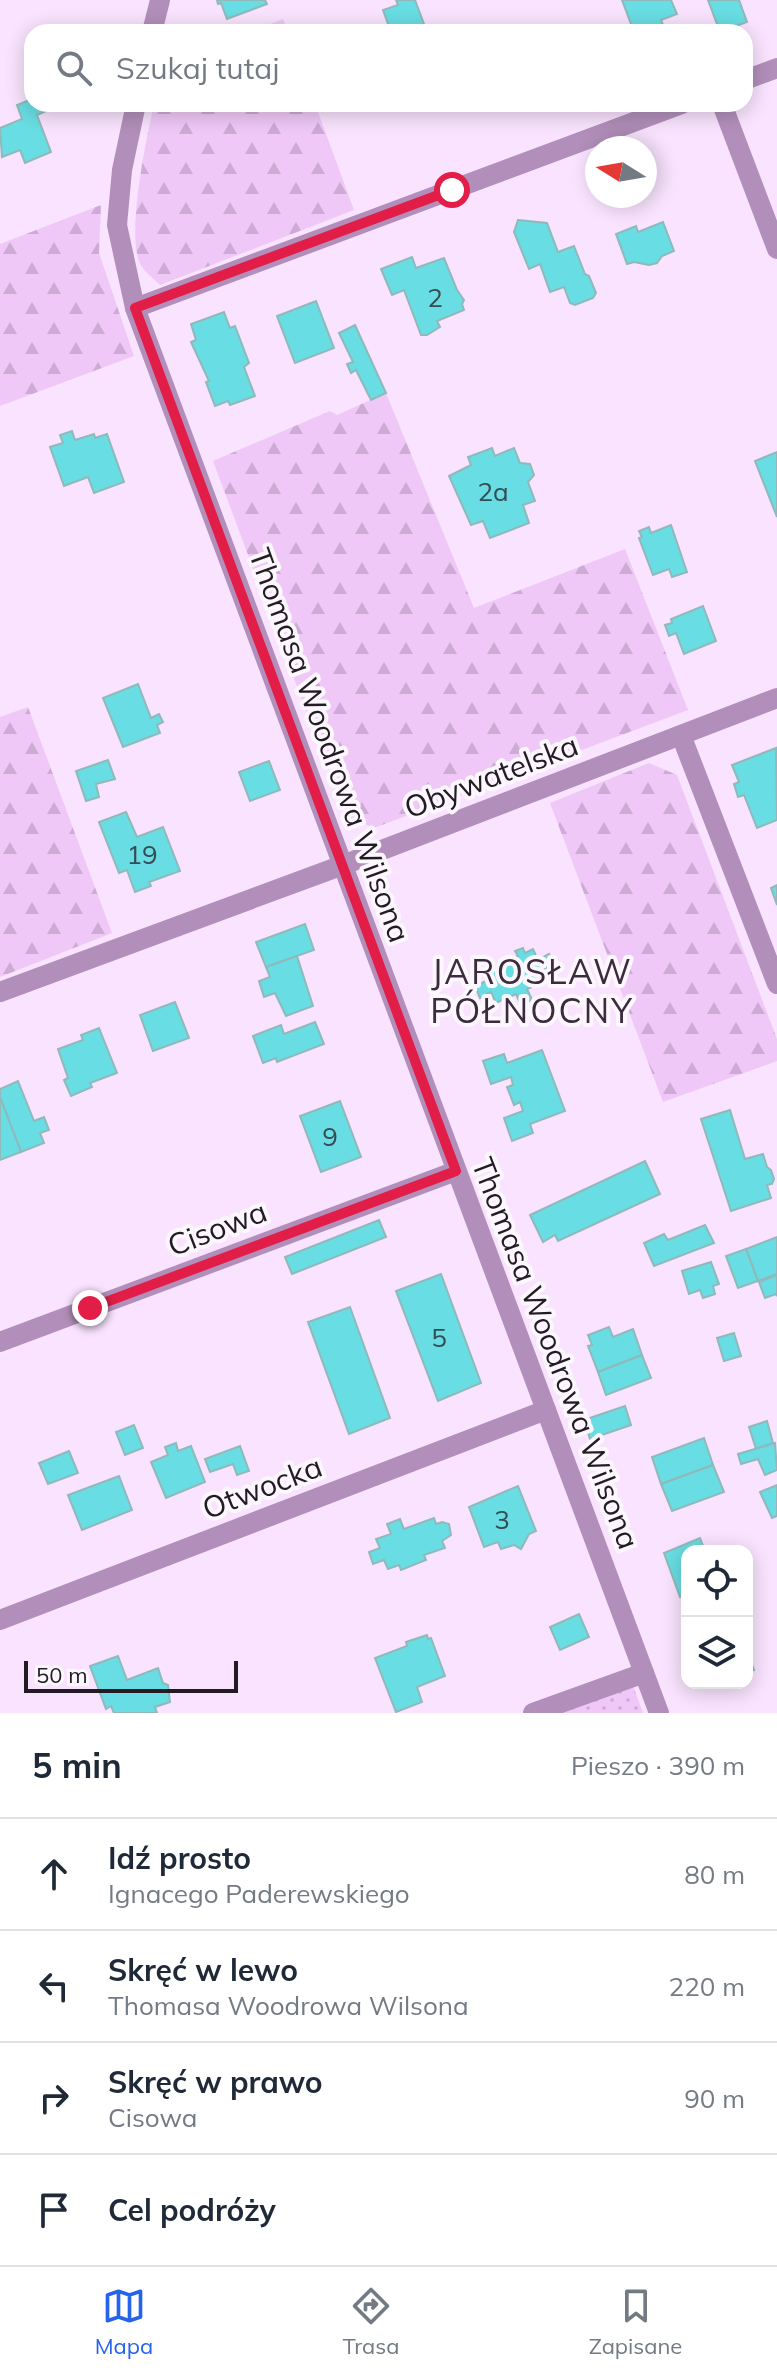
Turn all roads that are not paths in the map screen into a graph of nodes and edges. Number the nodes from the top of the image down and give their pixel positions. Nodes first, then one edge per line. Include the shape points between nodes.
1 (160, 0) edge
2 (154, 24) edge
3 (777, 68) edge
4 (753, 77) edge
5 (134, 112) edge
6 (661, 112) edge
7 (725, 112) edge
8 (777, 249) edge
9 (135, 308) junction
10 (777, 698) edge
11 (681, 735) junction
12 (343, 865) junction
13 (777, 984) edge
14 (0, 992) edge
15 (456, 1171) junction
16 (0, 1342) edge
17 (546, 1410) junction
18 (0, 1620) edge
19 (644, 1673) junction
20 (533, 1713) edge
21 (659, 1713) edge

1 - 2 street
3 - 4 street
5 - 9 street, Thomasa Woodrowa Wilsona via 117,225
6 - 9 street
7 - 8 street
9 - 12 street, Thomasa Woodrowa Wilsona
10 - 11 street, Obywatelska
11 - 12 street, Obywatelska
11 - 13 street
12 - 14 street, Obywatelska
12 - 15 street, Thomasa Woodrowa Wilsona
15 - 16 street, Cisowa
15 - 17 street, Thomasa Woodrowa Wilsona
17 - 18 street, Otwocka
17 - 19 street, Thomasa Woodrowa Wilsona
19 - 20 street
19 - 21 street, Thomasa Woodrowa Wilsona

